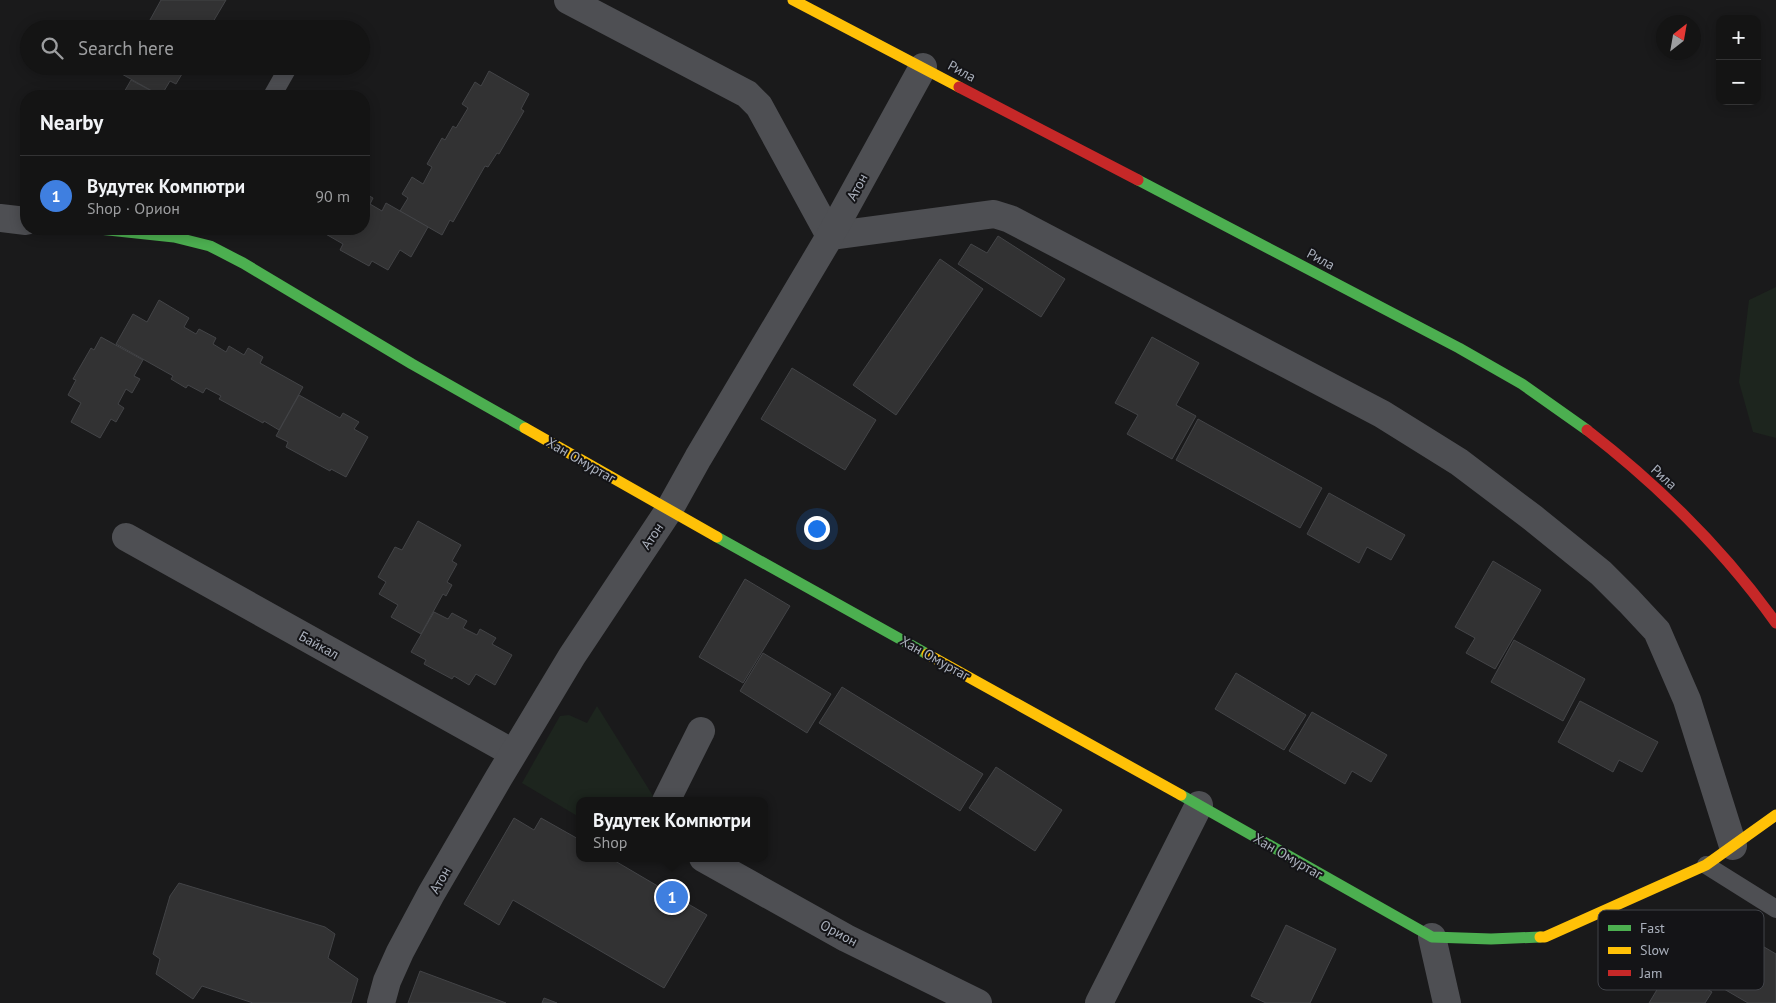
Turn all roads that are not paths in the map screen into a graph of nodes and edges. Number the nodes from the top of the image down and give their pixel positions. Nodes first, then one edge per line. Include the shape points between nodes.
1 (568, 0) edge
2 (793, 0) edge
3 (923, 67) junction
4 (284, 75) edge
5 (275, 90) edge
6 (0, 218) edge
7 (20, 220) edge
8 (156, 235) edge
9 (195, 235) edge
10 (830, 236) junction
11 (669, 510) junction
12 (126, 537) dead end
13 (1776, 623) edge
14 (701, 731) dead end
15 (513, 753) junction
16 (668, 797) edge
17 (1199, 805) junction
18 (1776, 815) edge
19 (1733, 846) junction
20 (710, 862) edge
21 (1706, 865) junction
22 (1776, 909) edge
23 (1605, 910) edge
24 (1598, 913) edge
25 (1432, 937) junction
26 (381, 1003) edge
27 (978, 1003) edge
28 (1099, 1003) edge
29 (1447, 1003) edge

1 - 10 street via 747,94 759,106
2 - 3 street, Рила
3 - 10 street, Атон
3 - 13 street, Рила via 1522,384 1571,418 1662,494 1742,579
4 - 5 lane
6 - 7 street
8 - 9 street, Хан Омуртаг
9 - 11 street, Хан Омуртаг via 412,364
10 - 11 street, Атон
10 - 19 street via 994,214 1010,218 1382,414 1460,462 1601,573 1657,631 1687,700
11 - 15 street, Атон via 572,656
11 - 17 street, Хан Омуртаг
12 - 15 street, Байкал
14 - 16 street
15 - 26 street, Атон via 400,952
17 - 25 street, Хан Омуртаг
17 - 28 street
18 - 19 street, Хан Омуртаг
19 - 21 street, Хан Омуртаг
20 - 27 street, Орион via 846,938
21 - 22 lane
21 - 23 street, Хан Омуртаг
24 - 25 street, Хан Омуртаг via 1545,937
25 - 29 street

